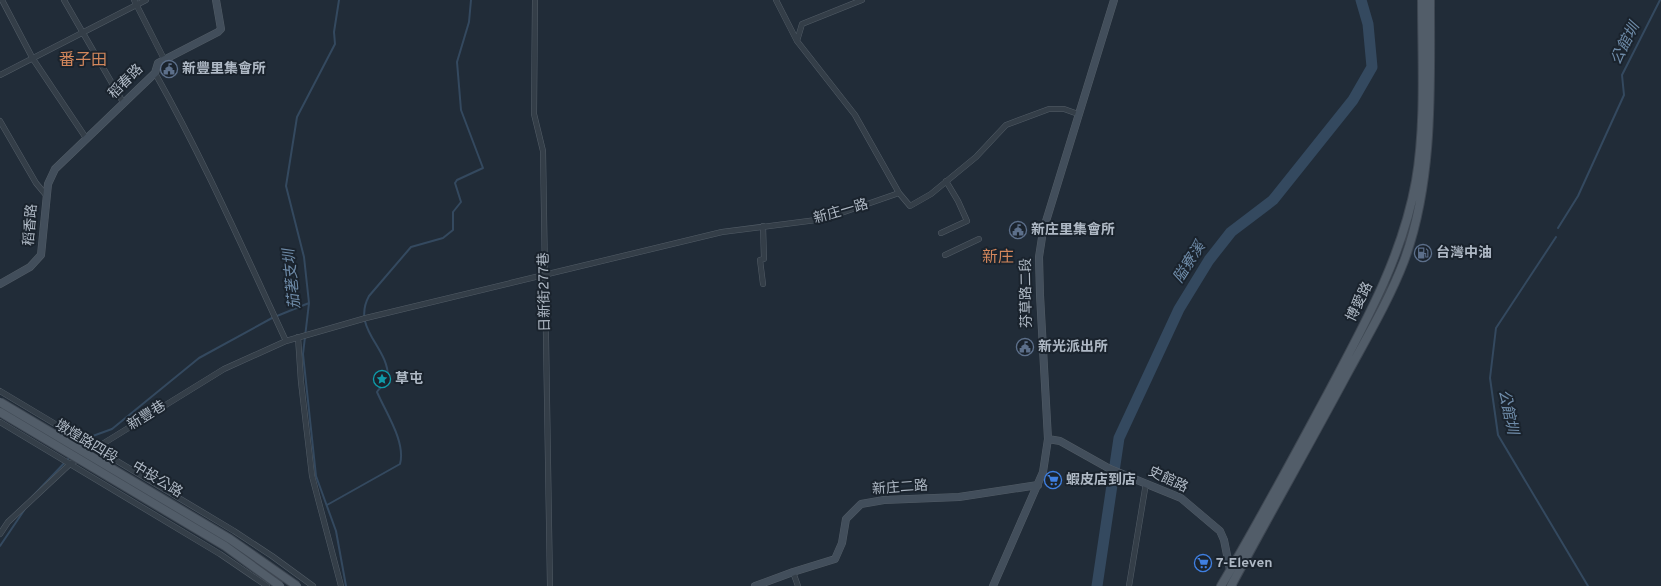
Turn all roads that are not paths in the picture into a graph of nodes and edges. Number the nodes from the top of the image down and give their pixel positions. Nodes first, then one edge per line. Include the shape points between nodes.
1 (2, 0) edge
2 (64, 0) edge
3 (146, 0) edge
4 (215, 0) edge
5 (535, 0) edge
6 (776, 0) edge
7 (862, 0) edge
8 (1114, 0) edge
9 (1422, 0) edge
10 (1430, 0) edge
11 (135, 2) edge
12 (83, 33) junction
13 (797, 41) junction
14 (33, 59) junction
15 (164, 59) junction
16 (155, 73) junction
17 (0, 75) edge
18 (124, 104) junction
19 (1078, 114) junction
20 (0, 121) edge
21 (86, 138) junction
22 (946, 181) junction
23 (899, 193) junction
24 (46, 195) junction
25 (764, 226) junction
26 (1409, 227) junction
27 (941, 234) dead end
28 (979, 238) dead end
29 (945, 255) dead end
30 (1395, 257) junction
31 (1404, 260) junction
32 (545, 275) junction
33 (0, 284) edge
34 (763, 284) dead end
35 (302, 335) junction
36 (286, 340) junction
37 (0, 391) edge
38 (0, 402) edge
39 (0, 412) edge
40 (0, 422) edge
41 (1048, 439) junction
42 (97, 448) junction
43 (70, 464) junction
44 (1143, 482) junction
45 (1038, 485) junction
46 (0, 534) edge
47 (1231, 569) junction
48 (793, 572) junction
49 (1232, 585) edge
50 (267, 586) edge
51 (280, 586) edge
52 (297, 586) edge
53 (313, 586) edge
54 (342, 586) edge
55 (550, 586) edge
56 (755, 586) edge
57 (798, 586) edge
58 (992, 586) edge
59 (1129, 586) edge
60 (1221, 586) edge

1 - 14 street
2 - 12 street
3 - 11 street
4 - 15 street via 221,29
5 - 32 street, 日新街277巷 via 534,114 543,151
6 - 13 street
7 - 13 street via 802,24
8 - 19 street, 芬草路二段
9 - 26 main road, 博愛路 via 1422,99 1416,181
10 - 26 main road, 博愛路 via 1430,102 1427,151 1424,178
11 - 12 street
11 - 15 street
12 - 14 street
12 - 18 street
13 - 23 street via 855,115
14 - 17 street
14 - 21 street
15 - 16 street, 稻春路 via 158,64
16 - 18 street, 稻春路
16 - 36 street via 178,113
18 - 21 street, 稻春路
19 - 22 street via 1049,109 1006,125 976,157
19 - 41 street, 芬草路二段 via 1043,231 1039,257
20 - 24 street via 36,183
21 - 24 street, 稻春路 via 50,176
22 - 23 street via 931,194 910,206
22 - 27 street via 968,221
23 - 25 street, 新庄一路 via 824,220
24 - 33 street, 稻香路 via 41,255 30,267
25 - 32 street, 新庄一路 via 722,232
25 - 34 street via 764,259 760,260
26 - 30 main road, 博愛路
26 - 31 main road, 博愛路
28 - 29 street
30 - 31 main road
30 - 47 main road, 博愛路 via 1366,321
31 - 49 main road, 博愛路 via 1373,325
32 - 35 street, 新庄一路
32 - 55 street, 日新街277巷
35 - 36 street, 新豐巷
35 - 54 street via 301,382 312,476
36 - 42 street, 新豐巷 via 224,369
37 - 42 street, 墩煌路四段
38 - 52 main road, 中投公路, bridge via 230,539
39 - 51 main road, 中投公路, bridge via 225,546
40 - 43 street, 墩煌路四段
41 - 44 street, 史館路 via 1060,441 1110,469
41 - 45 street, 芬草路二段 via 1043,472
42 - 43 street, 新豐巷
42 - 53 street, 墩煌路四段 via 272,556
43 - 46 street, 新豐巷 via 8,522
43 - 50 street, 墩煌路四段 via 220,554
44 - 47 street, 史館路 via 1181,498 1220,531
44 - 59 street
45 - 48 street, 新庄二路 via 959,497 884,500 861,504 846,518 842,542 835,559
45 - 58 street, 芬草路二段
47 - 49 street, 史館路
47 - 60 main road, 博愛路
48 - 56 street, 新庄二路
48 - 57 street

